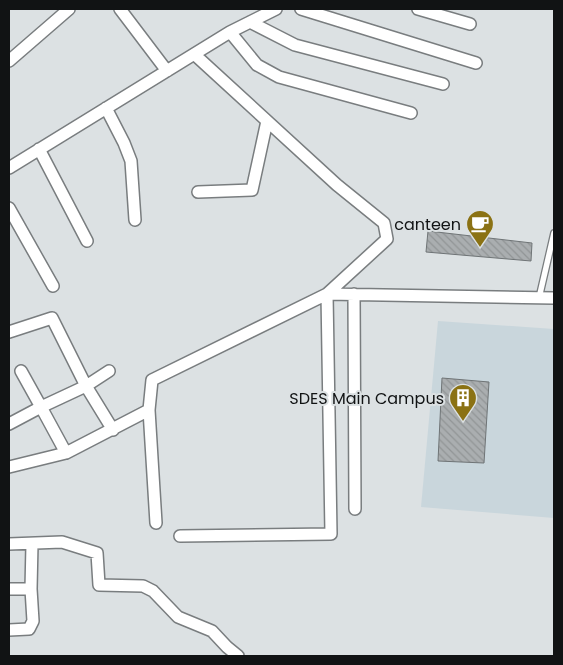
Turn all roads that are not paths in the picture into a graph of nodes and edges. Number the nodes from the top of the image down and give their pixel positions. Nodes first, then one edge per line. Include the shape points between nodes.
1 (69, 9) edge
2 (120, 9) edge
3 (276, 9) edge
4 (301, 9) edge
5 (418, 9) edge
6 (250, 22) junction
7 (470, 24) dead end
8 (230, 32) junction
9 (194, 54) junction
10 (9, 61) edge
11 (476, 63) dead end
12 (167, 71) junction
13 (444, 84) dead end
14 (106, 108) junction
15 (411, 112) dead end
16 (267, 121) junction
17 (39, 149) junction
18 (9, 168) edge
19 (198, 192) dead end
20 (9, 208) edge
21 (135, 220) dead end
22 (554, 233) edge
23 (87, 241) dead end
24 (53, 286) dead end
25 (327, 294) junction
26 (354, 294) junction
27 (539, 298) junction
28 (554, 298) edge
29 (9, 332) edge
30 (21, 371) dead end
31 (109, 371) dead end
32 (86, 386) junction
33 (41, 407) junction
34 (149, 410) junction
35 (9, 424) edge
36 (113, 430) junction
37 (66, 453) junction
38 (9, 467) edge
39 (355, 509) dead end
40 (156, 523) dead end
41 (180, 536) dead end
42 (9, 544) edge
43 (32, 544) junction
44 (9, 589) edge
45 (30, 589) junction
46 (9, 630) edge
47 (238, 656) edge

1 - 10 street
2 - 12 street
3 - 6 street
4 - 11 street
5 - 7 street
6 - 8 street
6 - 13 street via 295,45
8 - 9 street
8 - 15 street via 257,65 279,77
9 - 12 street
9 - 16 street
12 - 14 street
14 - 17 street
14 - 21 street via 130,161
16 - 19 street via 252,190
16 - 25 street via 384,224 387,239
17 - 18 street
17 - 23 street
20 - 24 street
22 - 27 lane
25 - 26 street
25 - 34 street via 152,380
25 - 41 street via 331,534
26 - 27 street
26 - 39 street
27 - 28 street
29 - 32 street via 52,318
30 - 33 street
31 - 32 street
32 - 33 street
32 - 36 street
33 - 35 street
33 - 37 street
34 - 36 street
34 - 40 street
36 - 37 street
37 - 38 street
42 - 43 street
43 - 45 street
43 - 47 street via 62,542 97,553 98,585 143,586 153,591 178,616 212,632
44 - 45 street
45 - 46 street via 34,620 28,629

